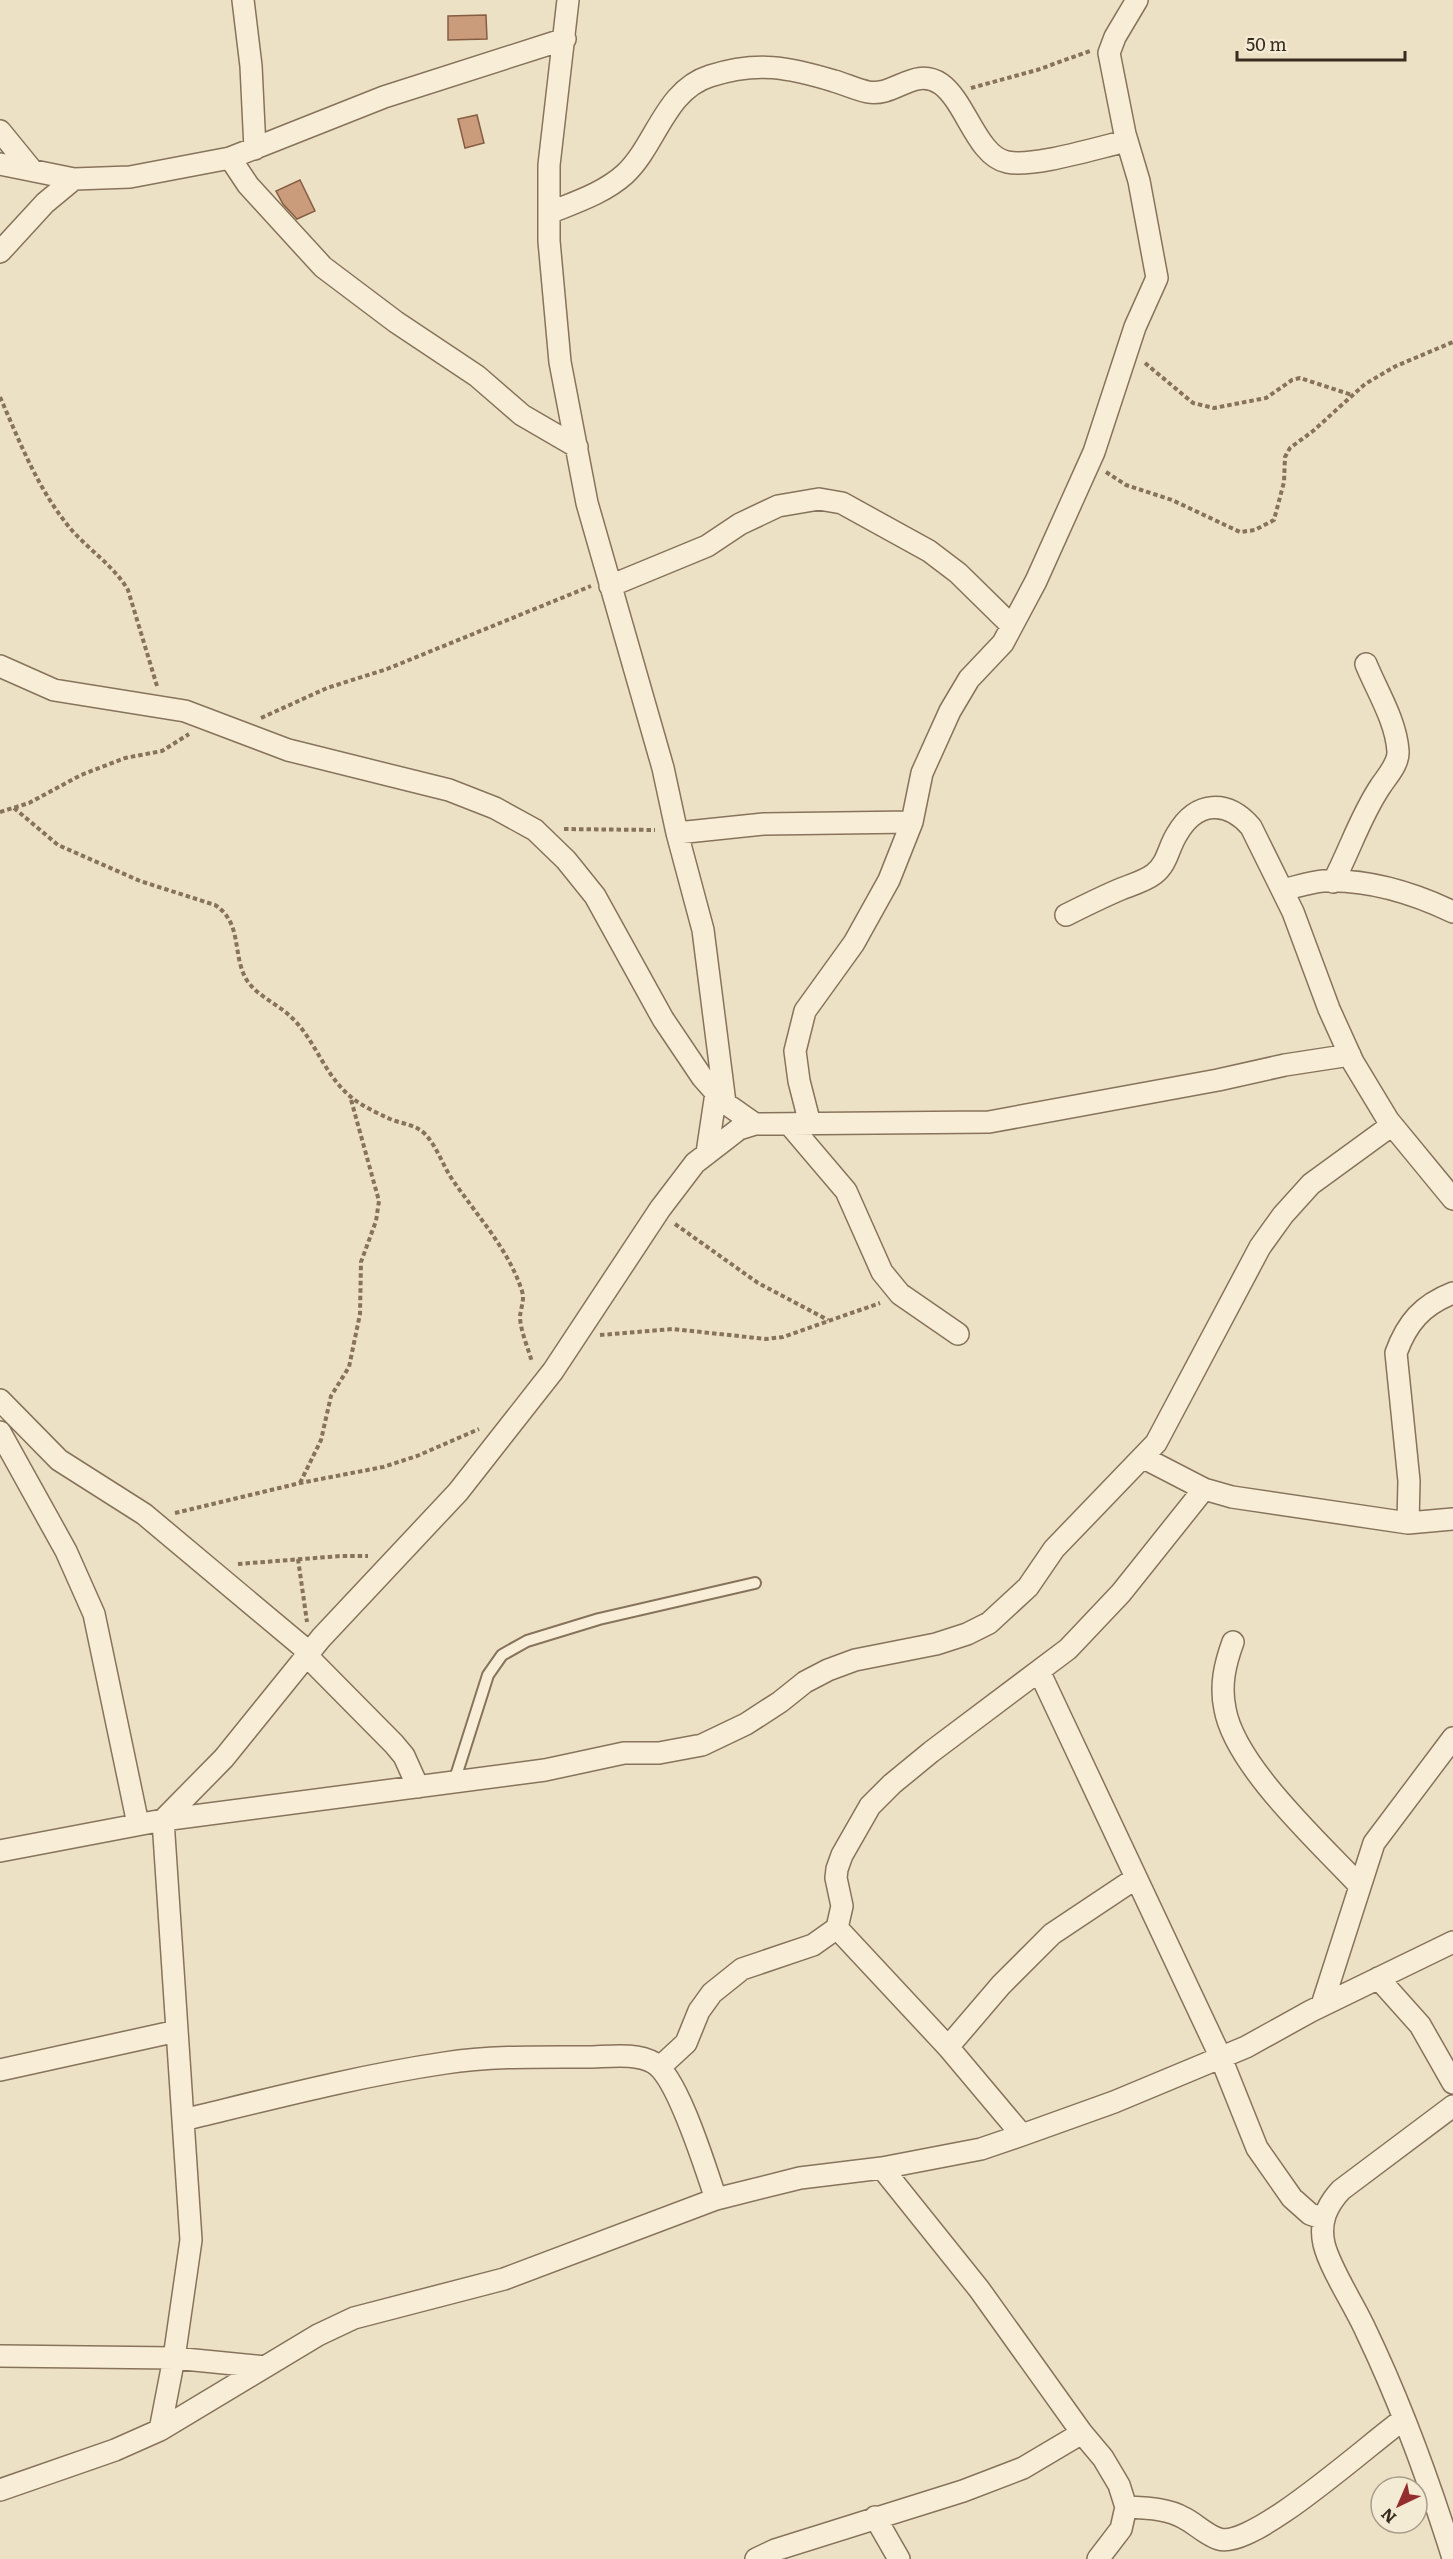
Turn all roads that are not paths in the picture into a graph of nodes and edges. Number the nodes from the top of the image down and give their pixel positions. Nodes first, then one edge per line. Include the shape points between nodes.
1 (243, 0) edge
2 (568, 0) edge
3 (1137, 0) edge
4 (565, 39) junction
5 (0, 131) edge
6 (1128, 141) junction
7 (255, 149) junction
8 (230, 158) junction
9 (0, 164) edge
10 (31, 169) junction
11 (74, 179) junction
12 (549, 213) junction
13 (0, 252) edge
14 (577, 447) junction
15 (609, 582) junction
16 (1012, 626) junction
17 (1366, 664) dead end
18 (0, 666) edge
19 (912, 822) junction
20 (677, 833) junction
21 (1333, 882) junction
22 (1283, 890) junction
23 (1453, 912) edge
24 (1066, 915) dead end
25 (1350, 1055) junction
26 (721, 1098) junction
27 (755, 1124) junction
28 (789, 1124) junction
29 (810, 1124) junction
30 (1392, 1125) junction
31 (707, 1153) junction
32 (1453, 1199) edge
33 (1453, 1293) edge
34 (958, 1334) dead end
35 (0, 1400) edge
36 (0, 1432) edge
37 (1144, 1458) junction
38 (1204, 1489) junction
39 (1453, 1519) edge
40 (1408, 1523) junction
41 (755, 1583) dead end
42 (1233, 1642) dead end
43 (308, 1653) junction
44 (1039, 1671) junction
45 (1453, 1738) edge
46 (454, 1782) junction
47 (418, 1787) junction
48 (163, 1820) junction
49 (138, 1824) junction
50 (0, 1851) edge
51 (1137, 1878) junction
52 (1360, 1887) junction
53 (837, 1928) junction
54 (1453, 1943) edge
55 (1378, 1978) junction
56 (1322, 2005) junction
57 (177, 2031) junction
58 (948, 2047) junction
59 (1221, 2058) junction
60 (660, 2067) junction
61 (0, 2070) edge
62 (1453, 2083) edge
63 (1453, 2106) edge
64 (183, 2120) junction
65 (1022, 2135) junction
66 (882, 2168) junction
67 (716, 2199) junction
68 (1324, 2218) junction
69 (0, 2356) edge
70 (174, 2358) junction
71 (265, 2367) junction
72 (1404, 2419) junction
73 (160, 2430) junction
74 (1082, 2433) junction
75 (0, 2490) edge
76 (1126, 2507) junction
77 (875, 2517) junction
78 (1453, 2558) edge
79 (756, 2559) edge
80 (899, 2559) edge
81 (1098, 2559) edge

1 - 7 street
2 - 4 street
3 - 6 street via 1109,53
4 - 7 street via 384,97
4 - 12 street via 549,165
5 - 10 street
6 - 12 street via 1024,163 1006,162 991,153 956,98 940,84 916,78 869,93 794,68 765,65 707,77 683,93 627,172 608,188
6 - 16 street via 1157,278 1126,352 1090,459
7 - 8 street
8 - 11 street via 130,177
8 - 14 street via 248,185 323,267 468,369 522,416
9 - 10 street
10 - 11 street
11 - 13 street via 45,203
12 - 14 street via 560,362
14 - 15 street via 587,503
15 - 16 street via 707,546 778,506 819,499 842,503 928,551 967,581
15 - 20 street via 663,768
16 - 19 street via 1003,643 969,679 951,711 922,773
17 - 21 street via 1398,752 1395,766 1363,814
18 - 26 street via 54,690 168,708 288,750 449,790 495,808 535,830 595,896 663,1019
19 - 20 street via 764,824
19 - 29 street via 878,900 800,1026 795,1051
20 - 26 street via 703,930
21 - 22 street
21 - 23 street via 1372,884 1416,895
22 - 24 street via 1242,816 1214,807 1193,813 1176,835 1167,859 1152,876
22 - 25 street
25 - 29 street via 989,1122
25 - 30 street
26 - 27 street
26 - 31 street
27 - 28 street
27 - 31 street via 739,1129
28 - 29 street
28 - 34 street via 846,1191 879,1266 897,1291
30 - 32 street
30 - 37 street via 1311,1184 1283,1215 1260,1247 1181,1399
31 - 43 street via 660,1209 540,1389 458,1492
33 - 40 street via 1437,1299 1413,1317 1396,1353 1409,1481
35 - 43 street via 59,1460 152,1520
36 - 49 street via 56,1532 94,1614
37 - 38 street
37 - 46 street via 1112,1486 1054,1549 1028,1587 989,1623 967,1634 828,1670 746,1724 702,1745
38 - 40 street via 1280,1506
38 - 44 street via 1121,1593 1068,1649
39 - 40 street
41 - 46 lane via 599,1619 528,1641 502,1655 488,1676
42 - 52 street via 1223,1667 1224,1699 1237,1743 1255,1769
43 - 47 street via 404,1756
43 - 48 street via 224,1758
44 - 51 street
44 - 53 street via 931,1752 870,1806 837,1869 842,1906
45 - 52 street via 1374,1843
46 - 47 street
47 - 48 street
48 - 49 street
48 - 57 street
49 - 50 street
51 - 58 street via 1052,1934
51 - 59 street
52 - 56 street
53 - 58 street
53 - 60 street via 813,1945 742,1969 725,1981 704,2003 686,2043
54 - 55 street
55 - 56 street
55 - 62 street via 1420,2025
56 - 59 street
57 - 61 street
57 - 64 street
58 - 65 street
59 - 65 street
59 - 68 street via 1265,2163 1292,2198 1310,2214
60 - 64 street via 633,2057 448,2062 347,2080
60 - 67 street via 690,2124
63 - 68 street via 1341,2190 1329,2203
64 - 70 street via 191,2240
65 - 66 street via 981,2149
66 - 67 street via 800,2178
66 - 74 street via 979,2289
67 - 71 street via 504,2279 337,2325
68 - 72 street via 1324,2244
69 - 70 street
70 - 71 street
70 - 73 street
71 - 73 street
72 - 76 street via 1307,2496 1235,2539 1220,2540 1183,2517 1154,2508
72 - 78 street via 1432,2489
73 - 75 street
74 - 76 street via 1103,2458 1119,2485
74 - 77 street via 1023,2468
76 - 81 street via 1121,2529
77 - 79 street
77 - 80 street

